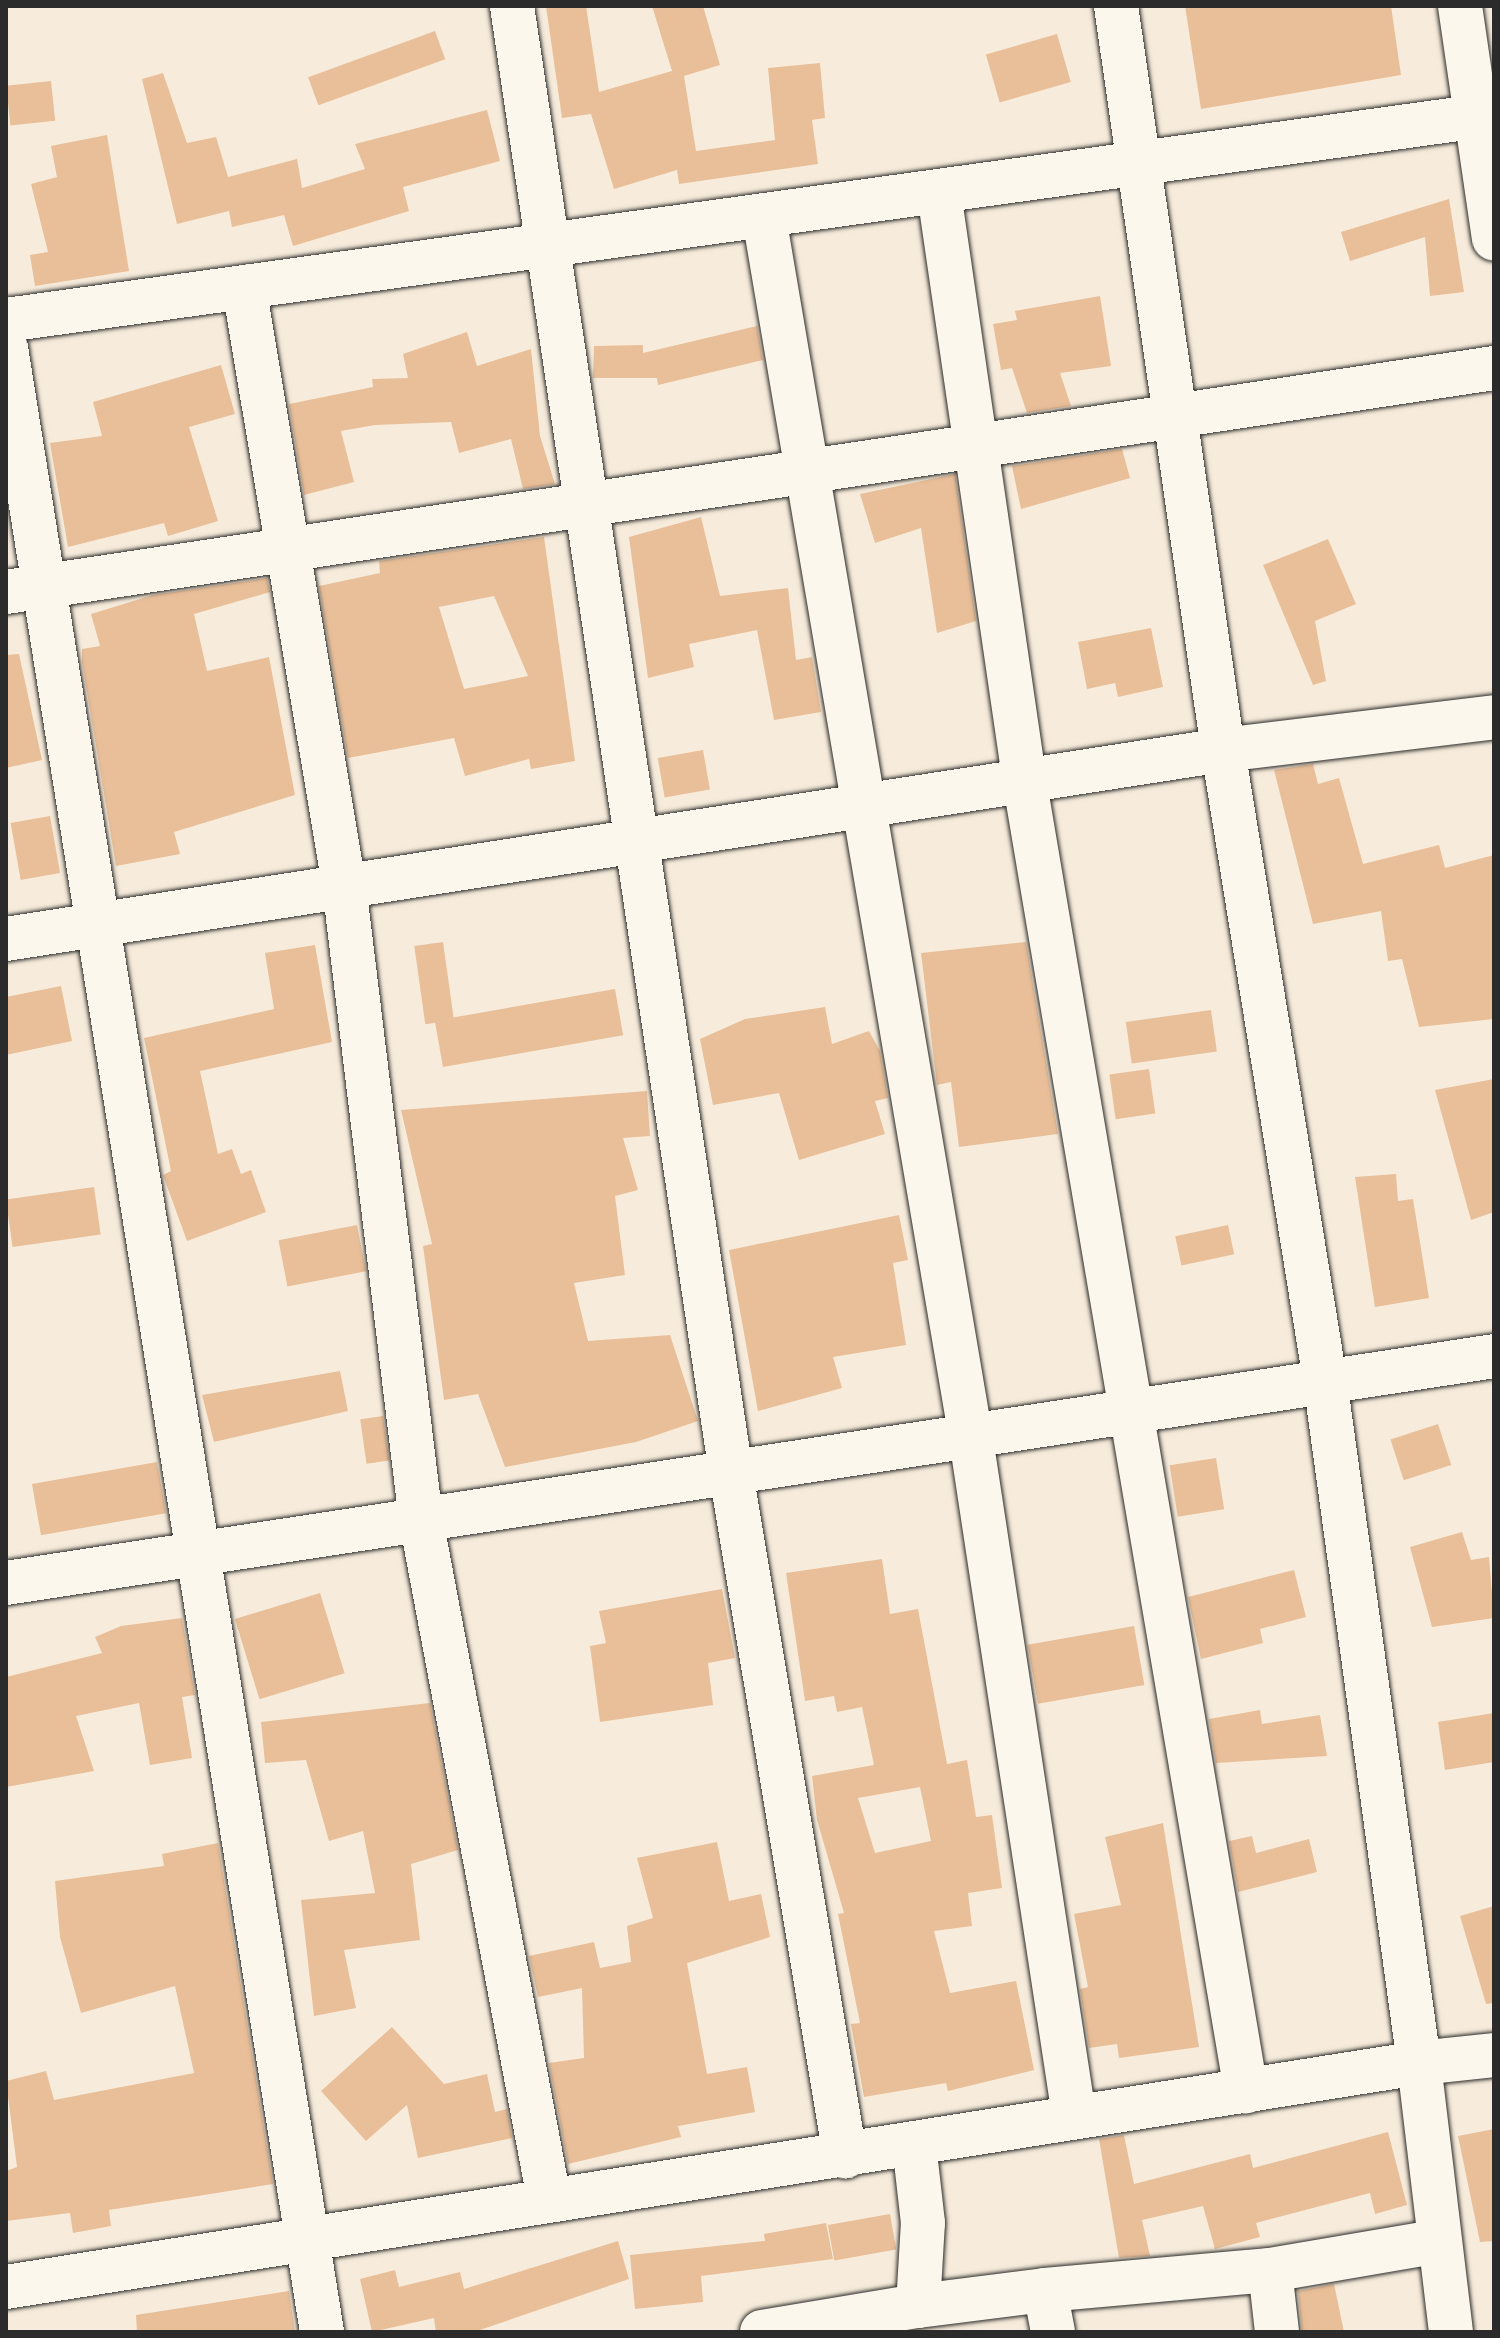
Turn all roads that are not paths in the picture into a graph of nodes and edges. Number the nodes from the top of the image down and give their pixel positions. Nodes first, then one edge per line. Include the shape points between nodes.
1 (512, 6) edge
2 (1116, 6) edge
3 (1460, 6) edge
4 (1485, 115) edge
5 (1141, 164) junction
6 (939, 193) junction
7 (764, 217) junction
8 (1494, 239) edge
9 (550, 246) junction
10 (244, 287) junction
11 (6, 320) edge
12 (6, 348) edge
13 (1494, 368) edge
14 (1179, 419) junction
15 (975, 442) junction
16 (802, 468) junction
17 (585, 503) junction
18 (288, 547) junction
19 (24, 589) edge
20 (1494, 717) edge
21 (1223, 750) junction
22 (1025, 784) junction
23 (866, 807) junction
24 (638, 841) junction
25 (344, 885) junction
26 (96, 924) junction
27 (6, 939) edge
28 (1494, 1356) edge
29 (1325, 1380) junction
30 (1134, 1410) junction
31 (970, 1432) junction
32 (730, 1467) junction
33 (421, 1520) junction
34 (195, 1554) junction
35 (6, 1583) edge
36 (1494, 2055) edge
37 (1419, 2063) junction
38 (1246, 2091) junction
39 (1074, 2116) junction
40 (914, 2144) junction
41 (845, 2156) junction
42 (549, 2199) junction
43 (305, 2239) junction
44 (1440, 2241) junction
45 (1270, 2270) junction
46 (6, 2287) edge
47 (918, 2306) junction
48 (1049, 2311) edge
49 (322, 2332) edge
50 (762, 2332) edge
51 (1277, 2332) edge
52 (1451, 2332) edge

1 - 9 street
2 - 5 street
3 - 4 street
4 - 5 street
4 - 8 street
5 - 6 street
5 - 14 street
6 - 7 street
6 - 15 street
7 - 9 street
7 - 16 street
9 - 10 street
9 - 17 street
10 - 11 street
10 - 18 street
12 - 19 street
13 - 14 street
14 - 15 street
14 - 21 street
15 - 16 street
15 - 22 street
16 - 17 street
16 - 23 street
17 - 18 street
17 - 24 street
18 - 19 street
18 - 25 street
19 - 26 street
20 - 21 street
21 - 22 street
21 - 29 street
22 - 23 street
22 - 30 street
23 - 24 street
23 - 31 street
24 - 25 street
24 - 32 street
25 - 26 street
25 - 33 street
26 - 27 street
26 - 34 street
28 - 29 street
29 - 30 street
29 - 37 street
30 - 31 street
30 - 38 street
31 - 32 street
31 - 39 street
32 - 33 street
32 - 41 street
33 - 34 street
33 - 42 street
34 - 35 street
34 - 43 street
36 - 37 street
37 - 38 street
37 - 44 street
38 - 39 street
39 - 40 street
40 - 41 street
40 - 47 street via 923,2223
41 - 42 street
42 - 43 street
43 - 46 street
43 - 49 street
44 - 45 street
44 - 52 street
45 - 48 street
45 - 51 street
47 - 48 street
47 - 50 street

